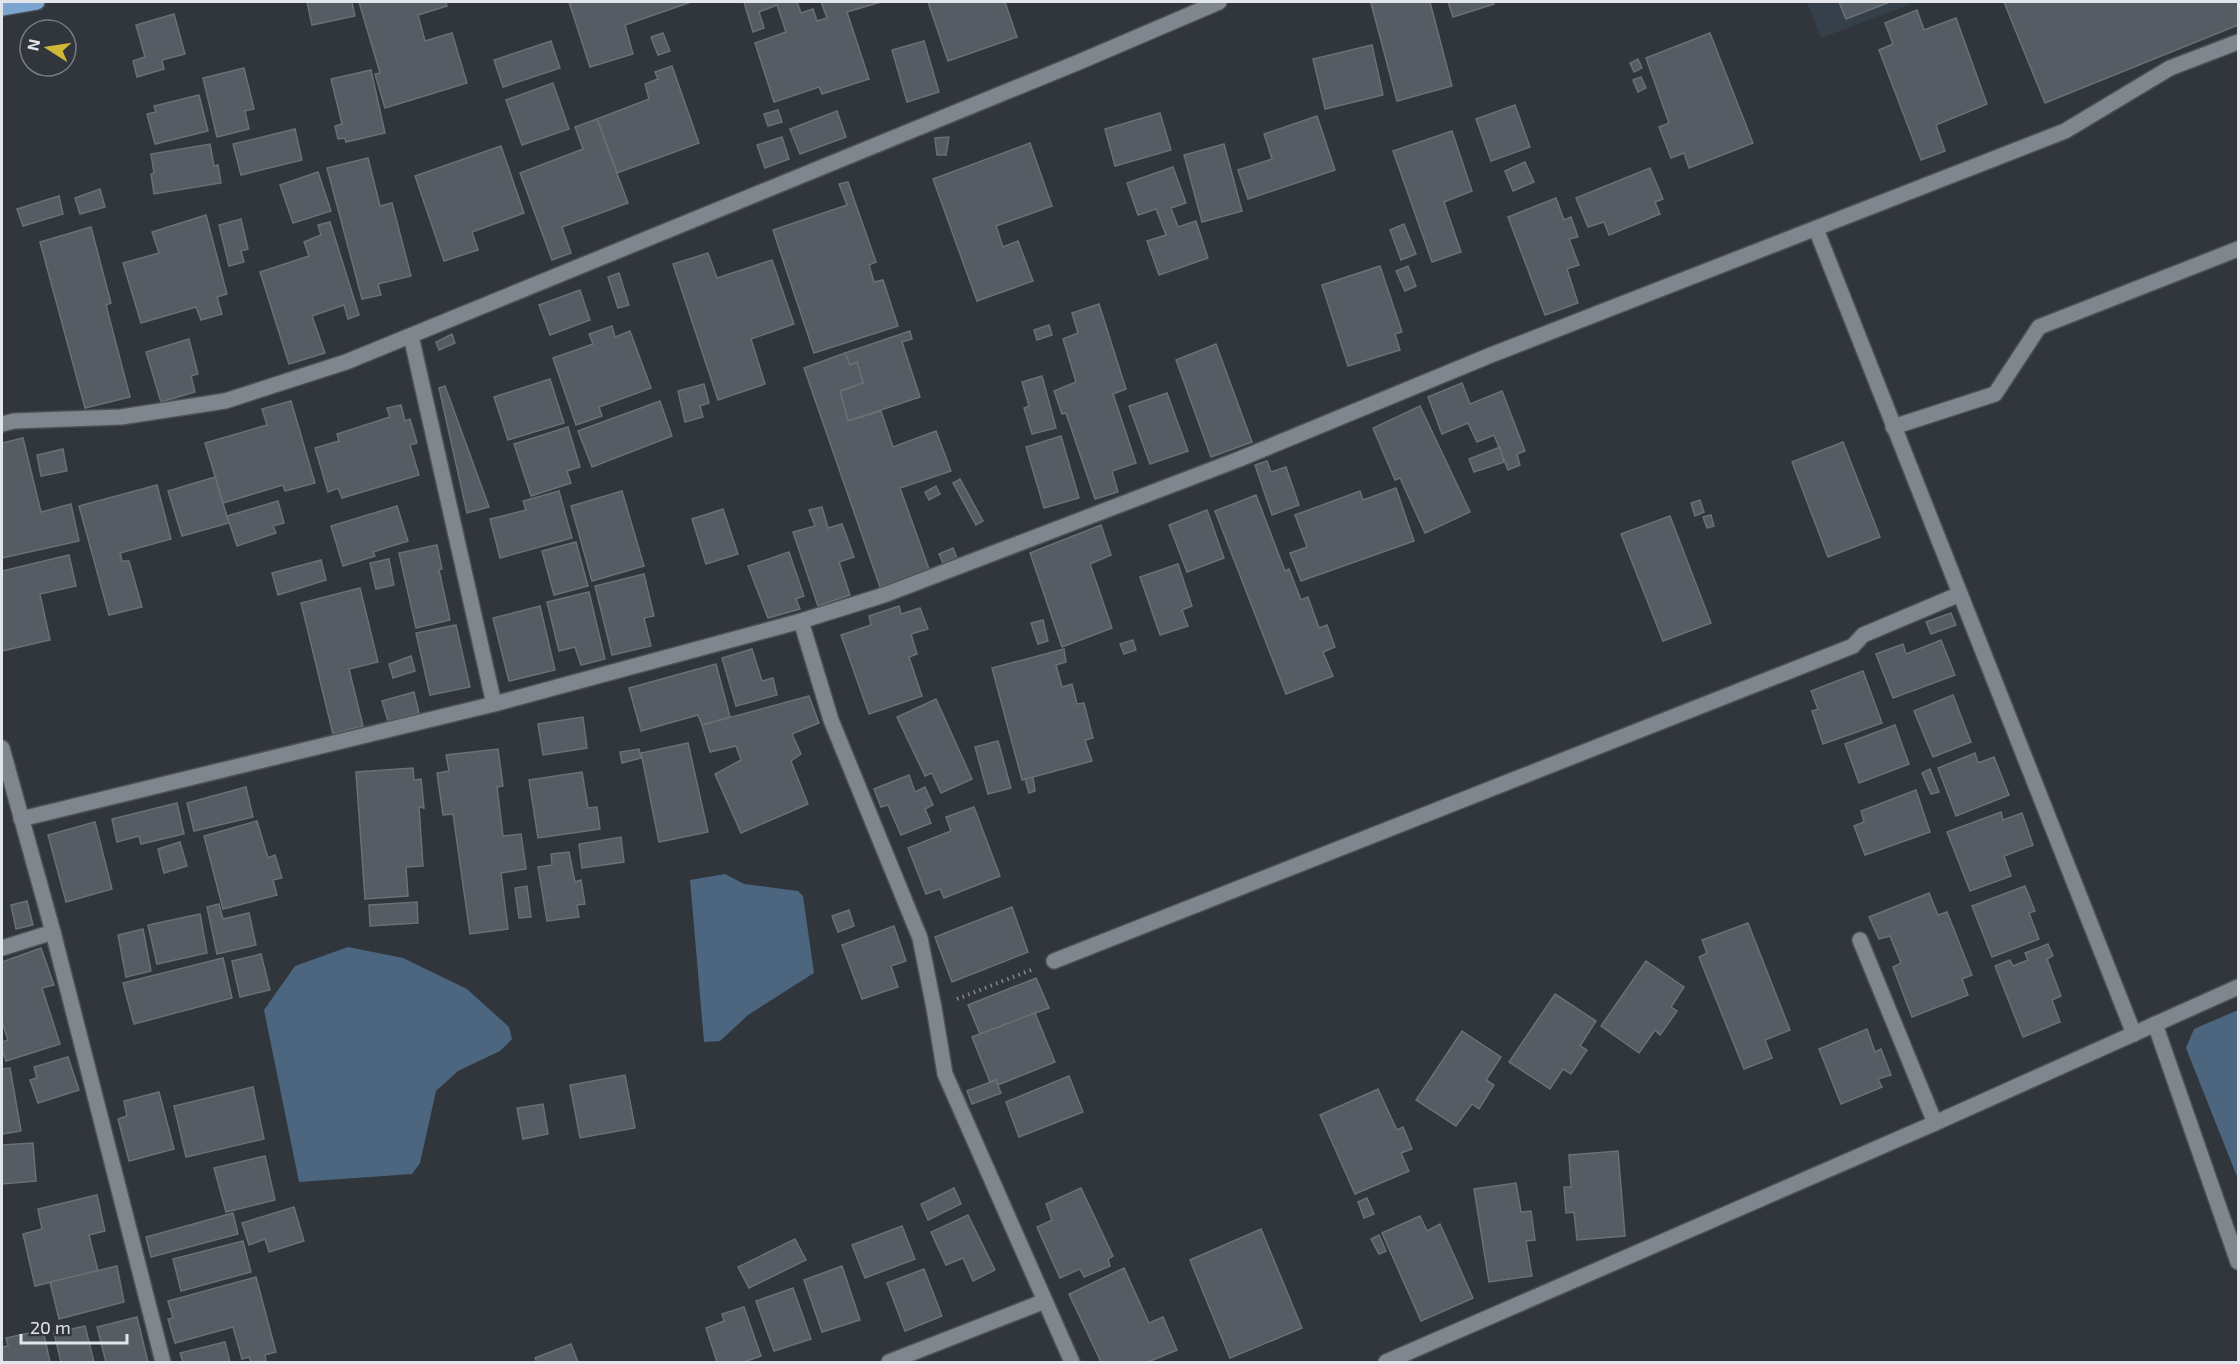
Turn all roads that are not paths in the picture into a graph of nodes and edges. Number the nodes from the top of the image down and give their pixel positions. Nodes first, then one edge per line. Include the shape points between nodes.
1 (37, 2) edge
2 (1219, 2) edge
3 (2, 8) edge
4 (2238, 42) edge
5 (1816, 229) junction
6 (2238, 249) edge
7 (411, 336) junction
8 (2, 424) edge
9 (1893, 427) junction
10 (1960, 594) junction
11 (801, 621) junction
12 (494, 704) junction
13 (2, 748) edge
14 (21, 819) junction
15 (53, 932) junction
16 (1860, 940) dead end
17 (2, 948) edge
18 (1054, 961) road end
19 (2238, 987) edge
20 (2155, 1024) junction
21 (2134, 1034) junction
22 (1935, 1123) junction
23 (2238, 1262) edge
24 (1045, 1301) junction
25 (163, 1362) edge
26 (889, 1362) edge
27 (1072, 1362) edge
28 (1386, 1362) edge

1 - 3 main road
2 - 7 street
4 - 5 street via 2170,68 2065,131
5 - 9 street
5 - 11 street via 1010,549
6 - 9 street via 2039,327 1995,394
7 - 8 street via 346,362 225,401 122,417
7 - 12 street
9 - 10 street
10 - 18 street via 1863,635 1853,646
10 - 21 street
11 - 12 street
11 - 24 street via 831,720 920,938 945,1074
12 - 14 street
13 - 14 street
14 - 15 street
15 - 17 street
15 - 25 street
16 - 22 street
19 - 20 street
20 - 21 street
20 - 23 street
21 - 22 street
22 - 28 street
24 - 26 street
24 - 27 street

